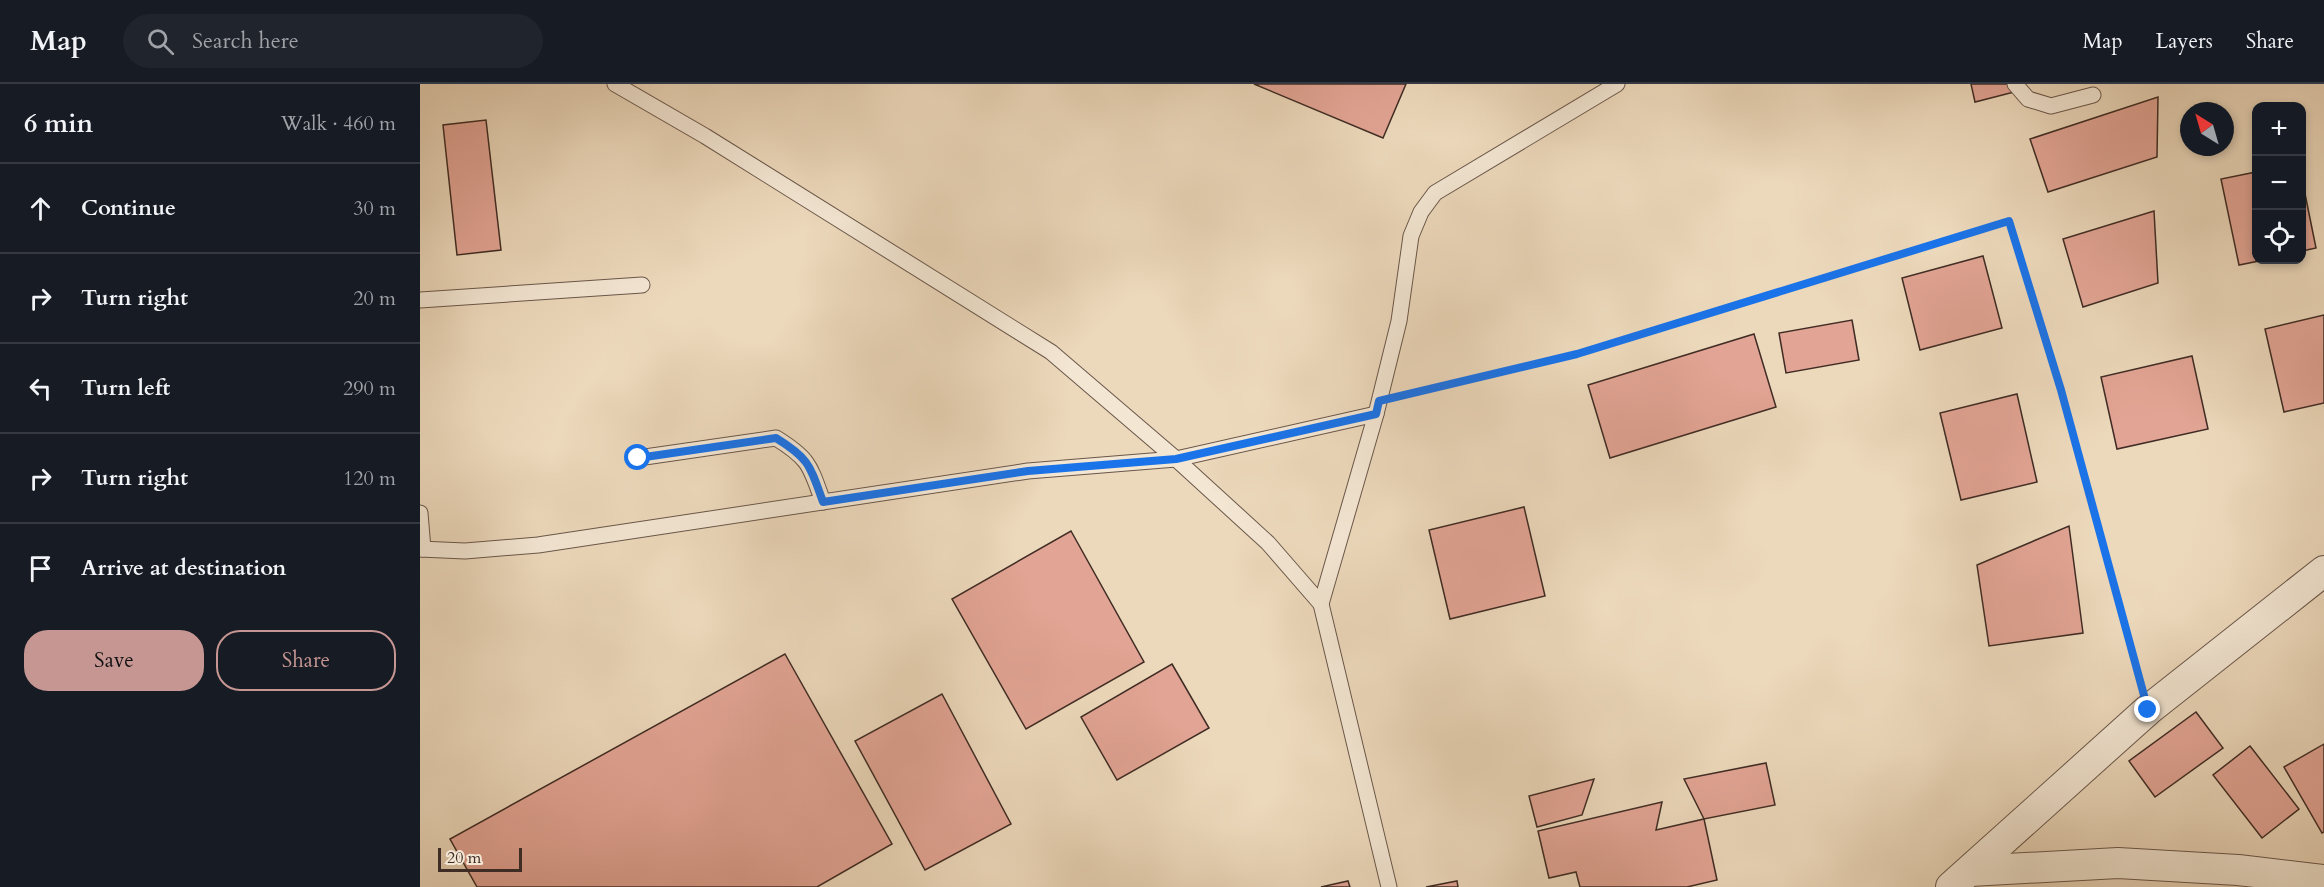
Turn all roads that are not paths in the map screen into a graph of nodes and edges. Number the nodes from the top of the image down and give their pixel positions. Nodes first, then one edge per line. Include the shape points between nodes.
1 (615, 84) edge
2 (1617, 84) edge
3 (2014, 84) edge
4 (2093, 95) dead end
5 (642, 285) dead end
6 (420, 300) edge
7 (1378, 407) junction
8 (638, 458) dead end
9 (1176, 459) junction
10 (823, 502) junction
11 (420, 513) edge
12 (422, 549) edge
13 (2324, 571) edge
14 (1321, 604) junction
15 (1960, 879) edge
16 (2324, 880) edge
17 (1389, 887) edge

1 - 9 lane via 1051,352
2 - 7 lane via 1435,193 1421,212 1411,237 1399,321
3 - 4 lane via 2028,99 2051,106
5 - 6 lane
7 - 9 lane
7 - 14 lane
8 - 10 lane via 776,438 810,465
9 - 10 lane via 1028,471
9 - 14 lane via 1268,543
10 - 12 lane via 538,544 465,551
11 - 12 lane
13 - 15 street via 2148,710
14 - 17 lane
15 - 16 street via 2118,863

